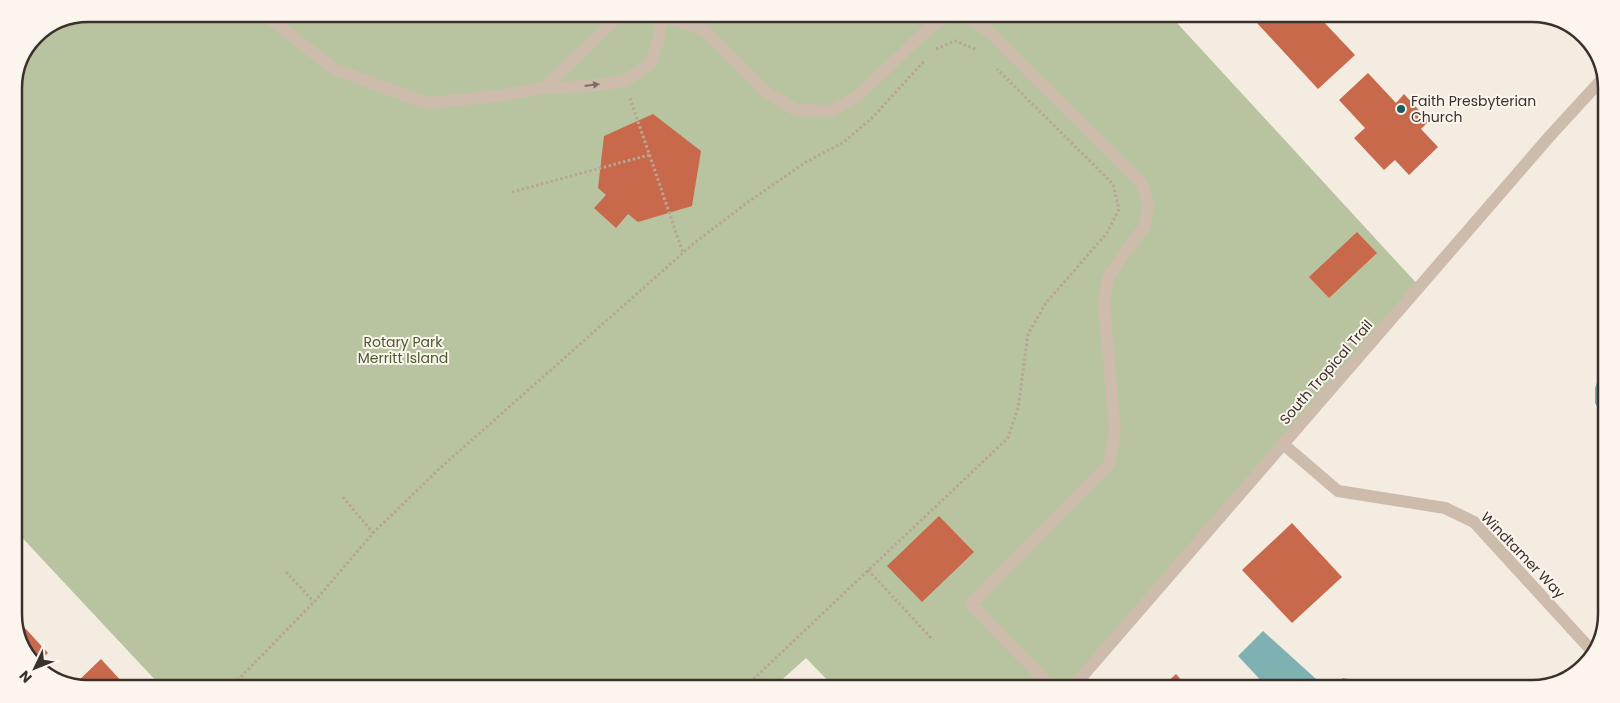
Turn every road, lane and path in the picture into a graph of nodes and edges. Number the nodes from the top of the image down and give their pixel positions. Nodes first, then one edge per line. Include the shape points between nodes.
1 (274, 22) edge
2 (613, 22) edge
3 (660, 22) edge
4 (679, 22) edge
5 (938, 22) edge
6 (975, 22) edge
7 (935, 50) dead end
8 (928, 56) dead end
9 (984, 56) dead end
10 (990, 62) dead end
11 (625, 81) junction
12 (1597, 85) edge
13 (544, 88) junction
14 (650, 155) junction
15 (512, 192) dead end
16 (683, 253) junction
17 (1283, 444) junction
18 (343, 497) dead end
19 (373, 533) junction
20 (868, 570) junction
21 (286, 572) dead end
22 (314, 602) junction
23 (933, 640) dead end
24 (1589, 647) edge
25 (238, 680) edge
26 (752, 680) edge
27 (1044, 680) edge
28 (1080, 680) edge

1 - 13 street via 334,69 426,103
2 - 13 street
3 - 11 street via 658,42 650,64
4 - 5 street via 706,31 766,92 796,110 831,111 858,96
6 - 27 street via 1141,182 1148,203 1145,226 1108,278 1104,302 1115,432 1109,464 971,604
7 - 9 path via 955,40 977,49
8 - 16 path via 872,118 844,142 806,162
10 - 20 path via 1113,184 1119,209 1107,233 1046,303 1028,334 1018,408 1008,438
13 -> 11 street
11 - 14 path
12 - 17 street, South Tropical Trail
14 - 15 path
14 - 16 path
16 - 19 path via 438,470
17 - 24 street, Windtamer Way via 1338,491 1445,508 1474,522
17 - 28 street, South Tropical Trail
18 - 19 path
19 - 22 path
20 - 23 path
20 - 26 path
21 - 22 path
22 - 25 path

